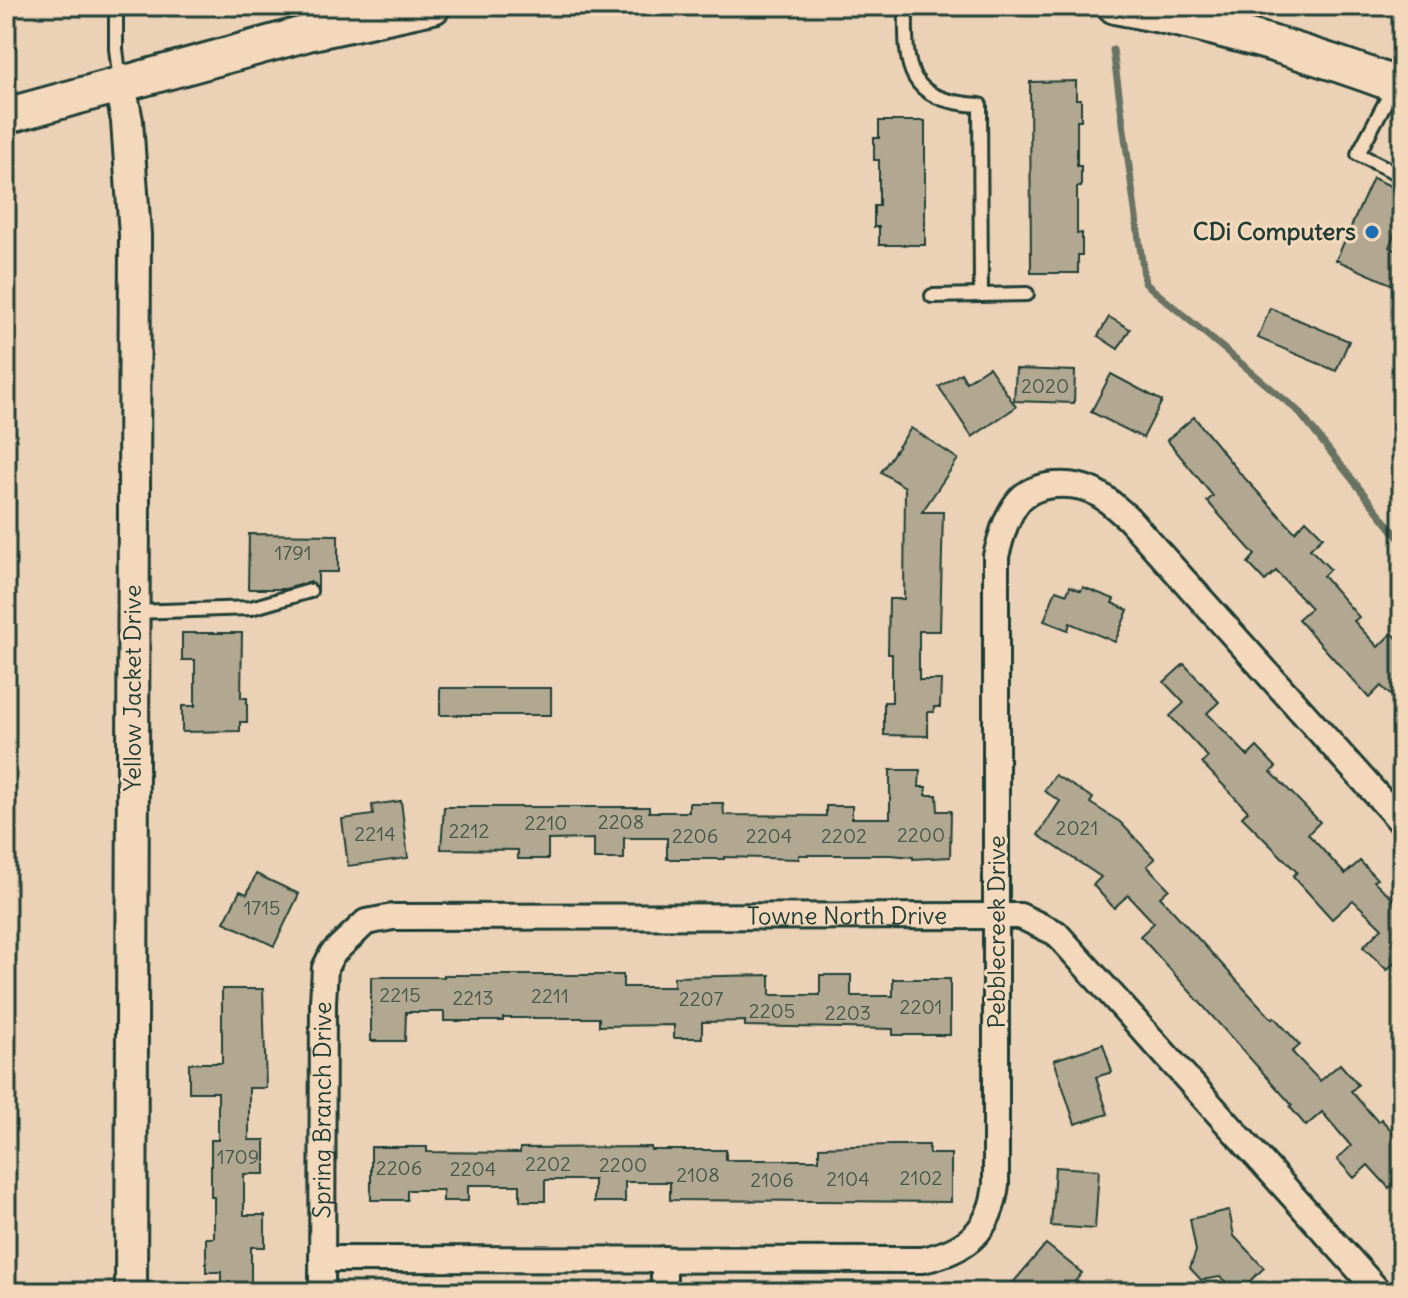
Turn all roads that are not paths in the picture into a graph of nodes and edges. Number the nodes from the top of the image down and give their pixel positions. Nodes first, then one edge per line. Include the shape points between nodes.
1 (116, 6) edge
2 (433, 6) edge
3 (906, 6) edge
4 (1115, 6) edge
5 (1234, 19) edge
6 (120, 85) junction
7 (1398, 86) edge
8 (6, 116) edge
9 (1402, 176) edge
10 (1027, 294) dead end
11 (981, 295) junction
12 (932, 296) dead end
13 (310, 591) dead end
14 (134, 612) junction
15 (1402, 823) edge
16 (998, 916) junction
17 (348, 937) joint
18 (322, 1259) junction
19 (664, 1259) junction
20 (131, 1292) edge
21 (322, 1292) edge
22 (664, 1292) edge
23 (1379, 1292) edge

1 - 6 lane
2 - 6 main road via 308,33
3 - 11 lane via 906,55 919,85 956,104 980,105
4 - 5 main road
5 - 7 main road
6 - 8 main road
6 - 14 street, Yellow Jacket Drive via 135,235
7 - 9 lane via 1358,154
10 - 11 lane
11 - 12 lane
13 - 14 lane via 251,608
14 - 20 street, Yellow Jacket Drive
15 - 16 street, Pebblecreek Drive via 1128,518 1096,492 1054,485 1036,489 1018,501 996,556
16 - 17 street, Towne North Drive via 393,917 366,922
16 - 19 street, Pebblecreek Drive via 996,1184 994,1207 982,1228 943,1256 922,1260
16 - 23 street, Towne North Drive via 1020,916 1056,933
17 - 18 street, Spring Branch Drive via 332,954 323,986
18 - 19 street, Pebblecreek Drive
18 - 21 street, Spring Branch Drive
19 - 22 street

